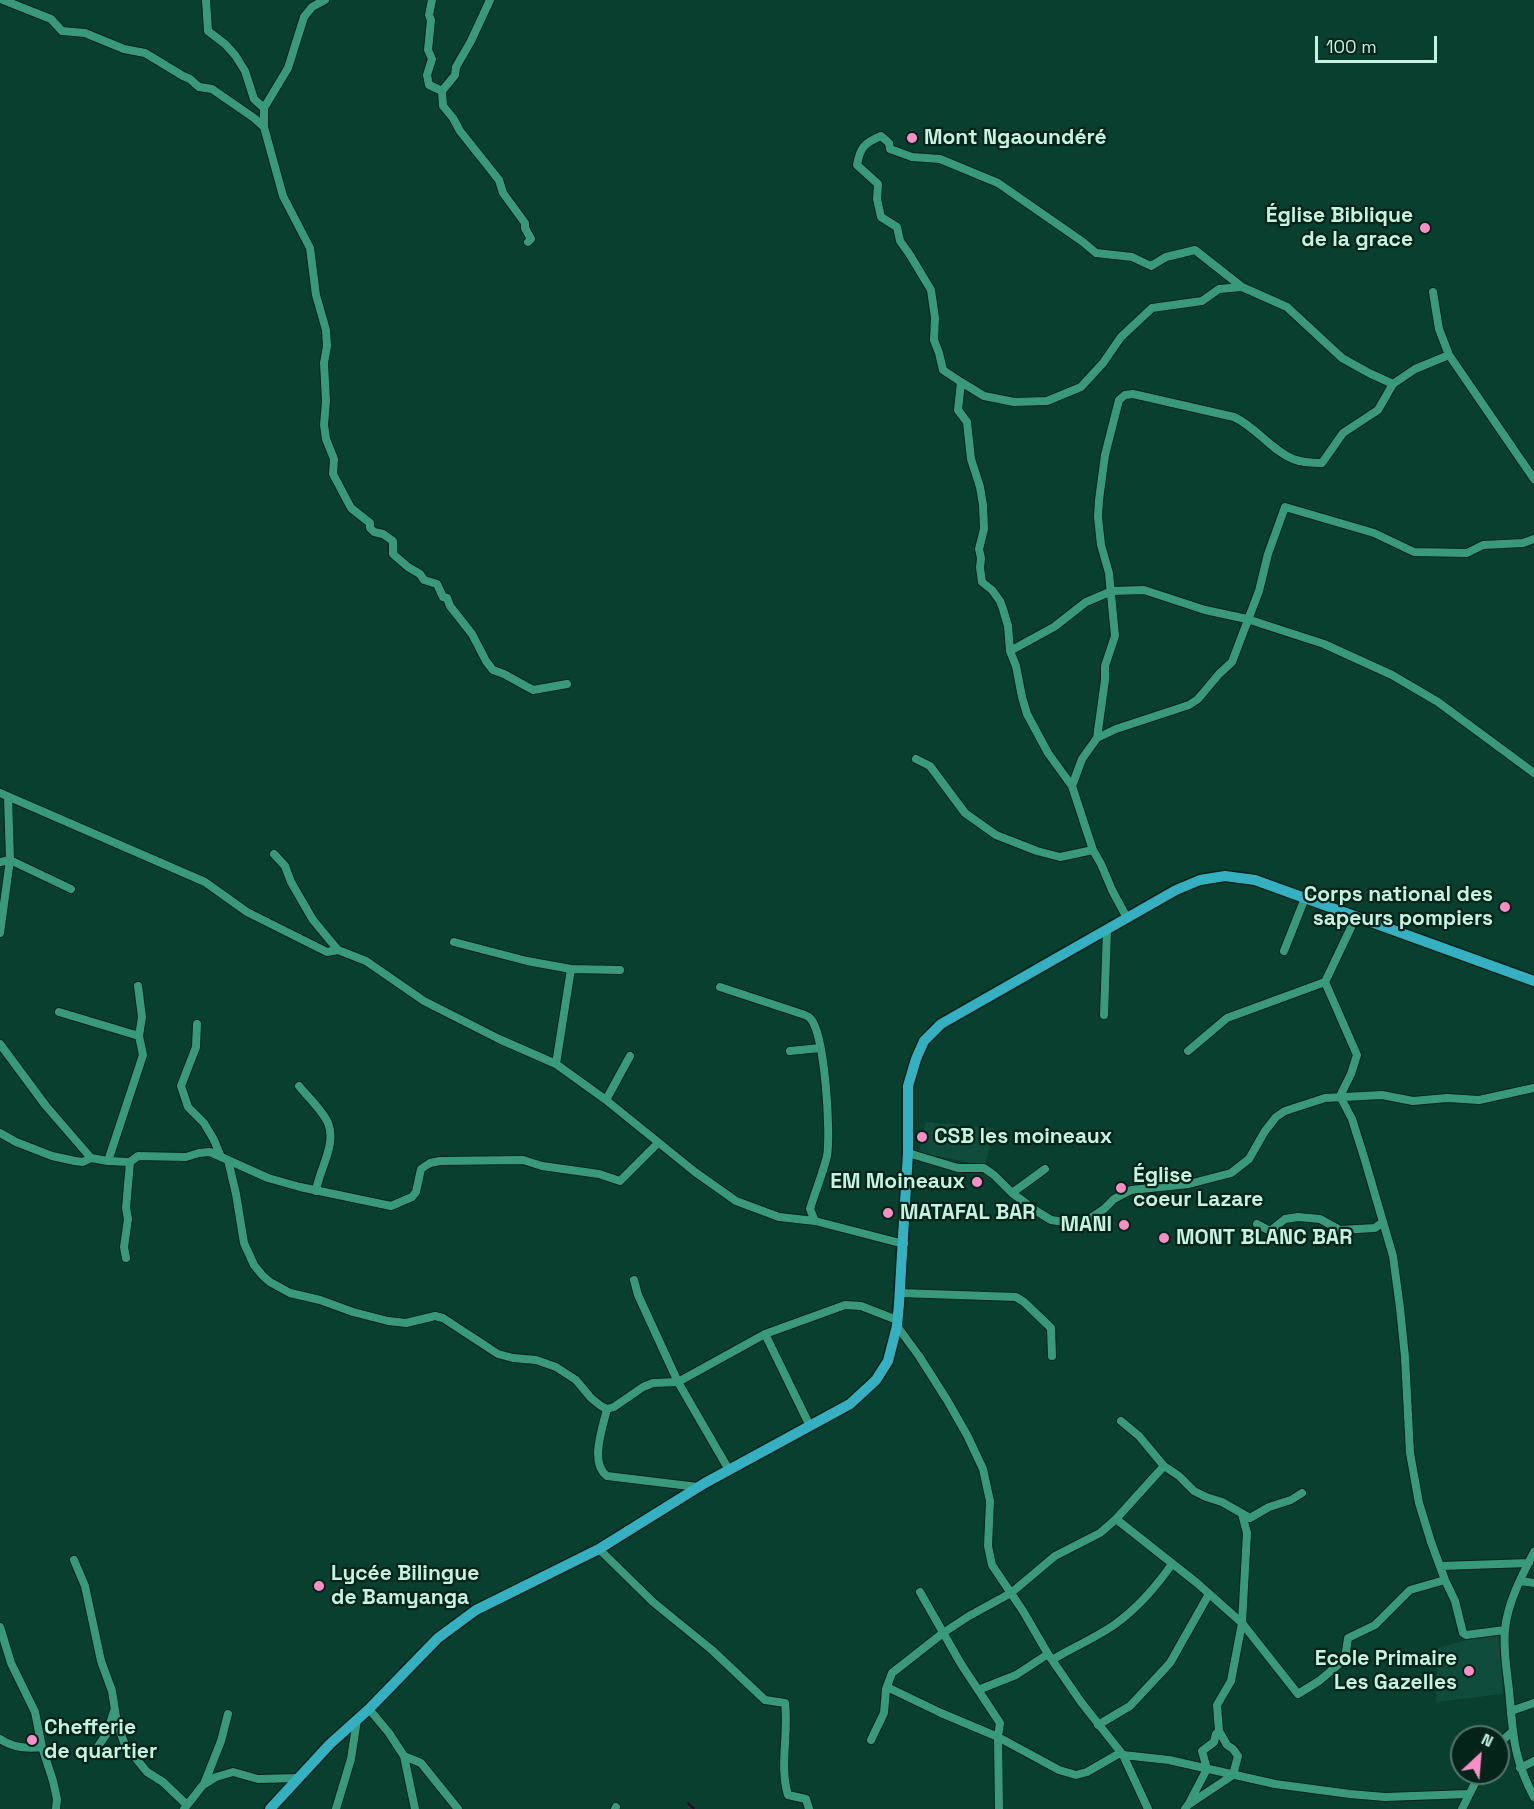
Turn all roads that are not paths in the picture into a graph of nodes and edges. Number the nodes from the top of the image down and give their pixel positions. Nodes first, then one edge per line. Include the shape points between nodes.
1 (3, 0) edge
2 (206, 0) edge
3 (325, 0) edge
4 (432, 0) edge
5 (490, 0) edge
6 (442, 91) junction
7 (264, 108) junction
8 (264, 127) junction
9 (528, 242) dead end
10 (1242, 287) junction
11 (1433, 292) dead end
12 (1449, 355) junction
13 (961, 382) junction
14 (1393, 384) junction
15 (1534, 479) edge
16 (1534, 540) edge
17 (1112, 591) junction
18 (1247, 619) junction
19 (1010, 651) junction
20 (567, 684) dead end
21 (1097, 738) junction
22 (916, 759) dead end
23 (1534, 773) edge
24 (1072, 786) junction
25 (4, 795) edge
26 (1093, 850) junction
27 (274, 854) dead end
28 (10, 860) junction
29 (0, 862) edge
30 (70, 889) dead end
31 (1305, 898) junction
32 (1356, 917) junction
33 (1127, 918) junction
34 (1107, 931) junction
35 (0, 933) edge
36 (454, 942) dead end
37 (338, 950) junction
38 (1284, 951) dead end
39 (571, 969) junction
40 (620, 970) dead end
41 (1534, 981) edge
42 (1325, 982) junction
43 (138, 986) dead end
44 (720, 987) dead end
45 (59, 1012) dead end
46 (1104, 1014) dead end
47 (197, 1024) dead end
48 (140, 1036) junction
49 (0, 1044) edge
50 (820, 1048) junction
51 (790, 1051) dead end
52 (1188, 1051) dead end
53 (630, 1056) dead end
54 (556, 1065) junction
55 (299, 1086) dead end
56 (1534, 1088) edge
57 (1340, 1096) junction
58 (606, 1100) junction
59 (0, 1133) edge
60 (658, 1143) junction
61 (908, 1153) junction
62 (91, 1158) junction
63 (224, 1159) junction
64 (108, 1161) junction
65 (130, 1162) junction
66 (1045, 1169) dead end
67 (316, 1191) junction
68 (1012, 1193) junction
69 (815, 1221) junction
70 (1383, 1222) junction
71 (1257, 1224) dead end
72 (904, 1244) junction
73 (126, 1258) dead end
74 (634, 1280) dead end
75 (900, 1293) junction
76 (897, 1323) junction
77 (765, 1334) junction
78 (1052, 1356) dead end
79 (678, 1382) junction
80 (607, 1409) junction
81 (1121, 1421) dead end
82 (810, 1426) junction
83 (1164, 1466) junction
84 (729, 1470) junction
85 (698, 1487) junction
86 (1302, 1493) dead end
87 (1242, 1514) junction
88 (1116, 1519) junction
89 (599, 1549) junction
90 (1534, 1552) edge
91 (74, 1560) dead end
92 (1529, 1563) junction
93 (1172, 1564) junction
94 (1440, 1566) junction
95 (1445, 1580) junction
96 (1521, 1581) junction
97 (1534, 1583) edge
98 (920, 1592) dead end
99 (1011, 1593) junction
100 (1209, 1594) junction
101 (1242, 1623) junction
102 (0, 1627) edge
103 (1505, 1630) junction
104 (943, 1633) junction
105 (1050, 1657) junction
106 (887, 1687) junction
107 (978, 1690) junction
108 (1534, 1703) edge
109 (115, 1708) junction
110 (369, 1709) junction
111 (1511, 1711) junction
112 (228, 1714) dead end
113 (357, 1720) junction
114 (1098, 1725) junction
115 (1219, 1731) junction
116 (1512, 1732) joint
117 (998, 1737) junction
118 (0, 1738) edge
119 (871, 1740) dead end
120 (99, 1745) dead end
121 (42, 1747) junction
122 (1121, 1754) junction
123 (404, 1756) junction
124 (1534, 1761) edge
125 (1520, 1768) junction
126 (1207, 1769) junction
127 (1233, 1775) junction
128 (298, 1778) junction
129 (203, 1785) junction
130 (1473, 1785) edge
131 (1468, 1794) junction
132 (1534, 1797) edge
133 (1192, 1806) edge
134 (186, 1807) edge
135 (57, 1809) edge
136 (270, 1809) edge
137 (336, 1809) edge
138 (415, 1809) edge
139 (458, 1809) edge
140 (809, 1809) edge
141 (999, 1809) edge
142 (1148, 1809) edge
143 (1462, 1809) edge

1 - 8 street via 51,19 62,31 85,33 145,53 199,87 212,89
2 - 7 street via 208,31 235,55 254,99
3 - 7 street via 304,17 288,68
4 - 6 street via 428,50 432,59 427,75 429,85
5 - 6 street via 455,75
6 - 9 street via 443,106 499,180 503,193 525,223 531,239
7 - 8 street
8 - 20 street via 283,196 310,248 316,295 326,330 326,439 334,459 333,474 351,508 370,523 374,532 393,541 393,554 424,580 436,584 493,670 533,690
10 - 13 street via 1219,289 1202,301 1152,308 1121,336 1081,387 1047,401 1014,402 984,396
10 - 13 street via 1195,250 1166,257 1151,266 1132,257 1096,253 998,183 940,159 912,157 890,149 881,136 867,142 857,165 878,184 881,217 897,227 900,241 931,290 934,340 943,370
10 - 14 street via 1287,307 1342,358
11 - 12 street
12 - 14 street via 1415,369
12 - 15 street
13 - 19 street via 958,410 967,422 970,459 983,505 984,529 979,549 982,582 1000,601
14 - 17 street via 1378,410 1343,433 1322,463 1292,459 1234,417 1125,395 1119,400 1105,455 1099,500 1101,545
16 - 18 street via 1483,545 1467,553 1414,552 1374,533 1285,507
17 - 18 street via 1144,590
17 - 19 street via 1086,602 1054,627
17 - 21 street via 1115,636 1105,666
18 - 21 street via 1232,662 1198,699
18 - 23 street via 1324,644 1392,675 1438,702
19 - 24 street via 1028,714 1048,753
21 - 24 street
22 - 26 street via 930,766 965,813 996,835 1060,857
24 - 26 street
25 - 28 street
25 - 37 street via 205,882 247,912 318,948 327,952
26 - 33 street
27 - 37 street via 285,866 314,920
28 - 29 street
28 - 30 street
28 - 35 street
31 - 32 main road
31 - 33 main road via 1256,880 1225,876 1200,880 1176,890
31 - 38 street
32 - 41 main road
32 - 42 street
33 - 34 main road
34 - 46 street
34 - 61 main road via 941,1024 924,1041 908,1086
36 - 39 street
37 - 54 street via 366,960 424,1001
39 - 40 street
39 - 54 street
42 - 52 street via 1227,1018
42 - 57 street via 1357,1055
43 - 48 street
44 - 50 street via 810,1018
45 - 48 street
47 - 63 street via 196,1047 181,1086 188,1107 204,1124
48 - 64 street via 143,1055
49 - 62 street
50 - 51 street
50 - 69 street via 828,1114 827,1155 810,1209
53 - 58 street
54 - 58 street
55 - 67 street via 328,1121 331,1136
56 - 57 street via 1479,1100
57 - 68 street via 1276,1117 1249,1158 1232,1173 1189,1184 1131,1190 1086,1221 1051,1220
57 - 70 street via 1352,1119
58 - 60 street
59 - 62 street via 60,1158 82,1162
60 - 67 street via 620,1181 523,1160 452,1160 430,1163 421,1169 412,1197 391,1206
60 - 69 street via 736,1201 779,1217
61 - 68 street via 958,1168 984,1168
61 - 72 main road
62 - 64 street
63 - 65 street via 210,1152 186,1157 138,1156
63 - 67 street via 268,1178
63 - 80 street via 236,1194 244,1243 254,1264 270,1282 290,1293 388,1321 443,1318 498,1354 556,1366
64 - 65 street
65 - 73 street
66 - 68 street
69 - 72 street
70 - 71 street via 1361,1230 1340,1230 1320,1219 1298,1217 1285,1219 1270,1231
70 - 94 street via 1393,1256 1400,1308 1410,1453 1419,1503
72 - 75 main road
74 - 79 street
75 - 76 main road
75 - 78 street via 1016,1297 1052,1328
76 - 77 street via 861,1306 845,1305
76 - 82 main road via 888,1361 876,1380 850,1404
76 - 99 street via 947,1400 983,1469 990,1501 988,1546 992,1565
77 - 79 street
77 - 82 street
79 - 80 street via 653,1383
79 - 84 street
80 - 85 street via 598,1453 601,1472 607,1476
81 - 83 street
82 - 84 main road
83 - 87 street via 1194,1491
83 - 88 street
84 - 85 main road
85 - 89 main road
86 - 87 street via 1250,1518
87 - 101 street via 1247,1533
88 - 93 street
88 - 99 street via 1100,1533 1055,1556
89 - 110 main road via 476,1610 438,1638
89 - 140 street via 765,1700 785,1703 786,1791 806,1799
90 - 92 street
91 - 109 street via 86,1586 100,1661
92 - 94 street
92 - 96 street
93 - 100 street
93 - 105 street via 1137,1606 1113,1625
94 - 95 street
95 - 101 street via 1410,1590 1375,1625 1348,1638 1345,1659 1298,1694
95 - 103 street via 1463,1633
96 - 97 street
96 - 103 street
98 - 104 street
99 - 104 street
99 - 105 street
100 - 101 street
100 - 114 street via 1170,1663 1130,1706
101 - 115 street via 1231,1681 1217,1705
102 - 121 street via 35,1712
103 - 111 street
104 - 106 street via 892,1673
104 - 107 street
105 - 107 street
105 - 114 street
106 - 117 street
106 - 119 street via 884,1713
107 - 117 street via 1000,1722
108 - 111 street
109 - 120 street
109 - 134 street via 125,1745 147,1772 164,1782
110 - 113 main road
110 - 123 street
111 - 116 street
112 - 129 street
113 - 128 main road
113 - 137 street via 351,1759
114 - 122 street
115 - 126 street via 1214,1742 1202,1751
115 - 127 street via 1238,1756
116 - 125 street
117 - 122 street via 1076,1775
117 - 141 street
118 - 121 street via 21,1748
121 - 135 street
122 - 126 street
122 - 142 street
123 - 138 street
123 - 139 street via 421,1763
124 - 125 street
125 - 132 street
126 - 127 street
126 - 133 street
127 - 131 street via 1275,1785 1385,1797
127 - 133 street
128 - 129 street via 258,1779 233,1772
128 - 136 main road
129 - 134 street
130 - 131 street
131 - 143 street

